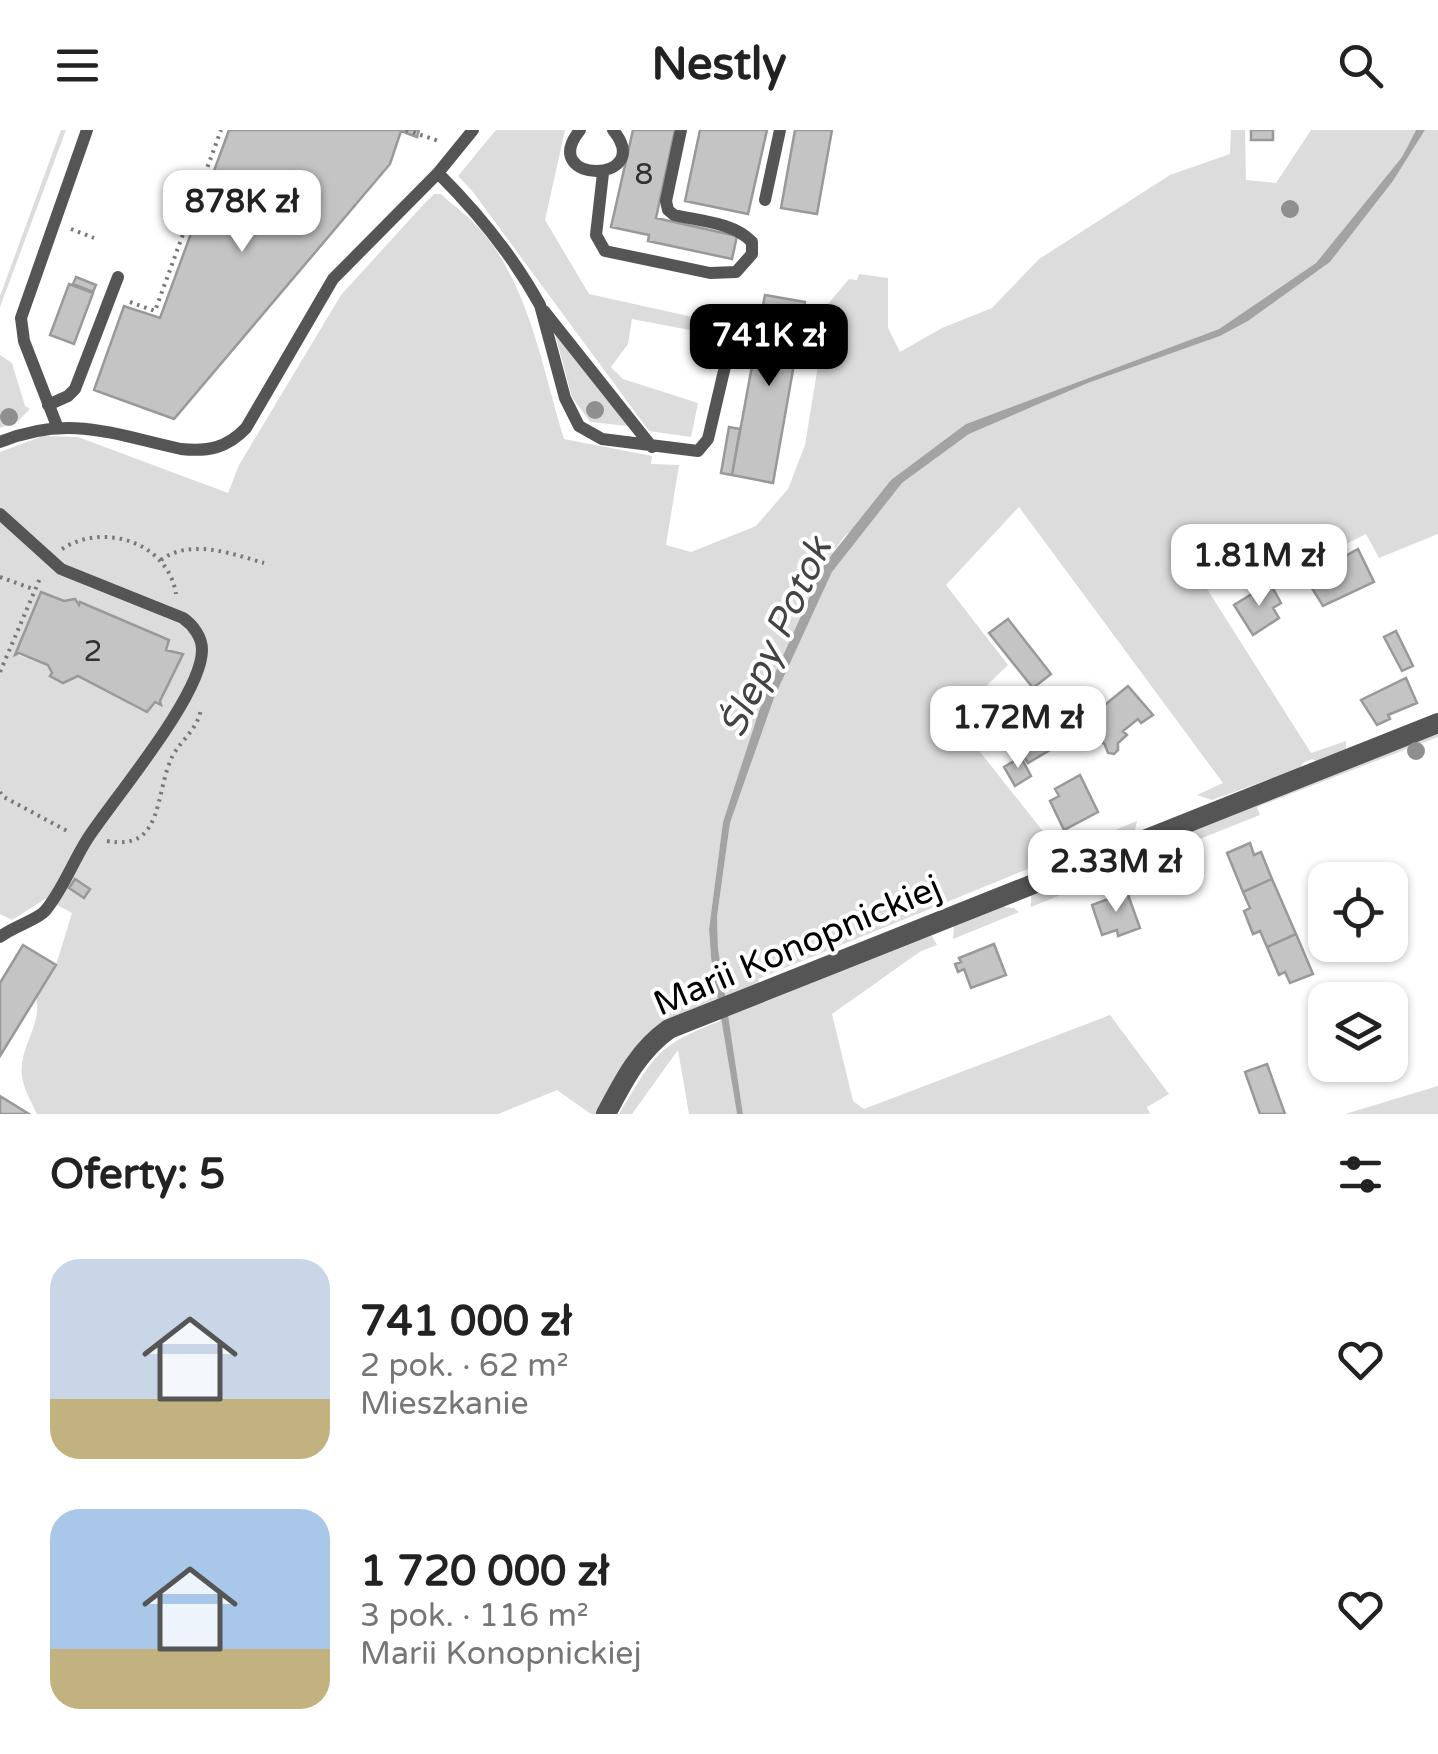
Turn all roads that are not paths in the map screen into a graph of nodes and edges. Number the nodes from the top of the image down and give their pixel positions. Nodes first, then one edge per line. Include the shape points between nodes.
1 (87, 130) edge
2 (473, 130) edge
3 (580, 130) edge
4 (613, 130) edge
5 (682, 130) edge
6 (780, 130) edge
7 (603, 172) junction
8 (438, 173) junction
9 (765, 200) dead end
10 (118, 277) dead end
11 (540, 305) junction
12 (734, 328) dead end
13 (48, 404) junction
14 (57, 426) junction
15 (0, 442) edge
16 (652, 447) junction
17 (0, 514) edge
18 (1438, 722) edge
19 (0, 937) edge
20 (606, 1114) edge

1 - 13 lane via 22,318
2 - 8 lane
3 - 7 lane via 572,146 575,162 587,172
4 - 7 lane via 620,156
5 - 7 lane via 668,210 746,236 752,254 736,272 710,273 605,251 596,235
6 - 9 lane
8 - 11 lane via 488,225
8 - 14 lane via 333,278 246,428 226,446 196,451
10 - 13 lane via 74,388
11 - 16 lane
11 - 16 lane via 579,426 602,439
12 - 16 lane via 704,446 690,453
13 - 14 lane
14 - 15 lane
17 - 19 lane via 61,570 184,618 202,650 166,729 43,915
18 - 20 street, Marii Konopnickiej via 669,1029 636,1061

